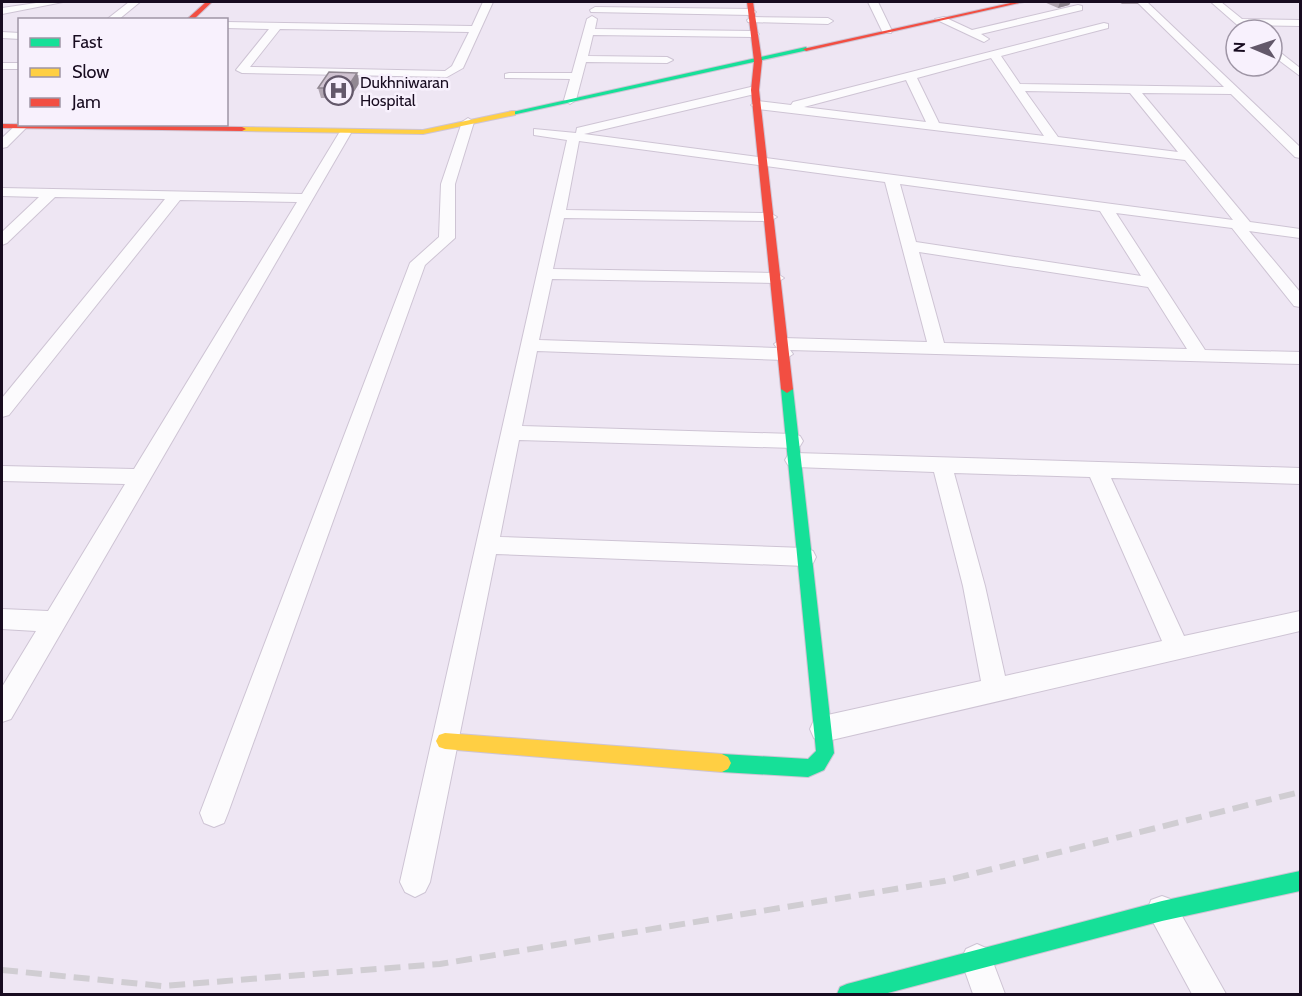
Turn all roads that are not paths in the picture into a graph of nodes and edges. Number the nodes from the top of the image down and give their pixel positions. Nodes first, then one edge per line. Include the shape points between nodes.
1 (58, 2) edge
2 (135, 2) edge
3 (209, 2) edge
4 (488, 2) edge
5 (873, 2) edge
6 (1142, 2) edge
7 (1216, 2) edge
8 (1012, 3) edge
9 (596, 6) edge
10 (1078, 8) dead end
11 (2, 11) edge
12 (942, 16) junction
13 (752, 17) edge
14 (114, 18) edge
15 (191, 18) edge
16 (1235, 18) edge
17 (828, 21) dead end
18 (1284, 23) edge
19 (1300, 23) edge
20 (228, 25) edge
21 (277, 26) junction
22 (1104, 26) dead end
23 (475, 29) junction
24 (887, 31) junction
25 (589, 32) junction
26 (972, 33) junction
27 (2, 35) edge
28 (18, 36) edge
29 (1009, 51) junction
30 (994, 54) junction
31 (1284, 58) edge
32 (581, 59) junction
33 (667, 60) dead end
34 (758, 61) junction
35 (2, 66) edge
36 (18, 66) edge
37 (1299, 70) edge
38 (509, 76) dead end
39 (576, 76) junction
40 (910, 76) junction
41 (1017, 87) junction
42 (1133, 89) junction
43 (755, 90) junction
44 (1235, 91) junction
45 (570, 100) junction
46 (757, 105) junction
47 (784, 108) junction
48 (468, 122) junction
49 (2, 126) edge
50 (22, 126) junction
51 (74, 126) edge
52 (934, 126) junction
53 (539, 132) dead end
54 (345, 133) junction
55 (570, 136) junction
56 (1054, 141) junction
57 (2, 144) edge
58 (1300, 154) edge
59 (1189, 157) junction
60 (764, 160) junction
61 (891, 177) junction
62 (2, 192) edge
63 (51, 193) junction
64 (176, 195) junction
65 (306, 198) junction
66 (1104, 206) junction
67 (558, 214) junction
68 (770, 217) junction
69 (1240, 224) junction
70 (1300, 233) edge
71 (2, 240) edge
72 (910, 246) junction
73 (545, 273) junction
74 (776, 278) junction
75 (1154, 283) junction
76 (1300, 302) edge
77 (530, 345) junction
78 (937, 348) junction
79 (784, 349) junction
80 (1200, 355) junction
81 (1300, 358) edge
82 (2, 410) edge
83 (511, 433) junction
84 (794, 450) junction
85 (942, 464) junction
86 (1097, 469) junction
87 (2, 472) edge
88 (1300, 476) edge
89 (140, 477) junction
90 (487, 545) junction
91 (805, 557) junction
92 (2, 620) edge
93 (1300, 621) edge
94 (54, 622) junction
95 (1179, 648) junction
96 (995, 690) junction
97 (2, 710) edge
98 (823, 729) junction
99 (445, 741) junction
100 (214, 813) dead end
101 (1300, 880) edge
102 (415, 882) dead end
103 (1162, 911) junction
104 (977, 960) junction
105 (847, 994) edge
106 (989, 994) edge
107 (1210, 994) edge

1 - 11 street
2 - 14 street
3 - 15 street
4 - 23 street
5 - 24 street
6 - 44 street
7 - 16 street
8 - 12 street
9 - 13 street
9 - 25 street
10 - 26 street
12 - 24 street
12 - 26 street
13 - 17 street
13 - 25 street
13 - 34 street
18 - 19 street
20 - 21 street
21 - 23 street
21 - 23 street via 242,70 447,74 457,68
22 - 29 street
24 - 34 street
25 - 32 street
26 - 29 street
27 - 28 street
29 - 30 street
30 - 40 street
30 - 41 street
31 - 37 street
32 - 33 street
32 - 39 street
34 - 43 street
34 - 45 street
35 - 36 street
38 - 39 street
39 - 45 street
40 - 47 street
40 - 52 street
41 - 42 street
41 - 56 street
42 - 44 street
42 - 59 street
43 - 46 street
43 - 55 street
44 - 58 street
45 - 48 street
46 - 47 street
46 - 60 street
47 - 52 street
48 - 54 street via 423,132
48 - 100 street via 448,184 447,238 418,262
49 - 50 street
50 - 51 street
50 - 57 street
51 - 54 street
52 - 56 street
53 - 55 street
54 - 65 street
55 - 60 street
55 - 67 street
56 - 59 street
59 - 69 street
60 - 61 street
60 - 68 street
61 - 66 street
61 - 72 street
62 - 63 street
63 - 64 street
63 - 71 street
64 - 65 street
64 - 82 street
65 - 89 street
66 - 69 street
66 - 75 street
67 - 68 street
67 - 73 street
68 - 74 street
69 - 70 street
69 - 76 street
72 - 75 street
72 - 78 street
73 - 74 street
73 - 77 street
74 - 79 street
75 - 80 street
77 - 79 street
77 - 83 street
78 - 79 street
78 - 80 street
79 - 84 street
80 - 81 street
83 - 84 street
83 - 90 street
84 - 85 street
84 - 91 street
85 - 86 street
85 - 96 street via 974,586
86 - 88 street
86 - 95 street
87 - 89 street
89 - 94 street
90 - 91 street
90 - 99 street
91 - 98 street
92 - 94 street
93 - 95 street
94 - 97 street
95 - 96 street
96 - 98 street
98 - 99 street via 825,753 820,764 811,769
99 - 102 street
101 - 103 street
103 - 104 street
103 - 107 street
104 - 105 street
104 - 106 street

